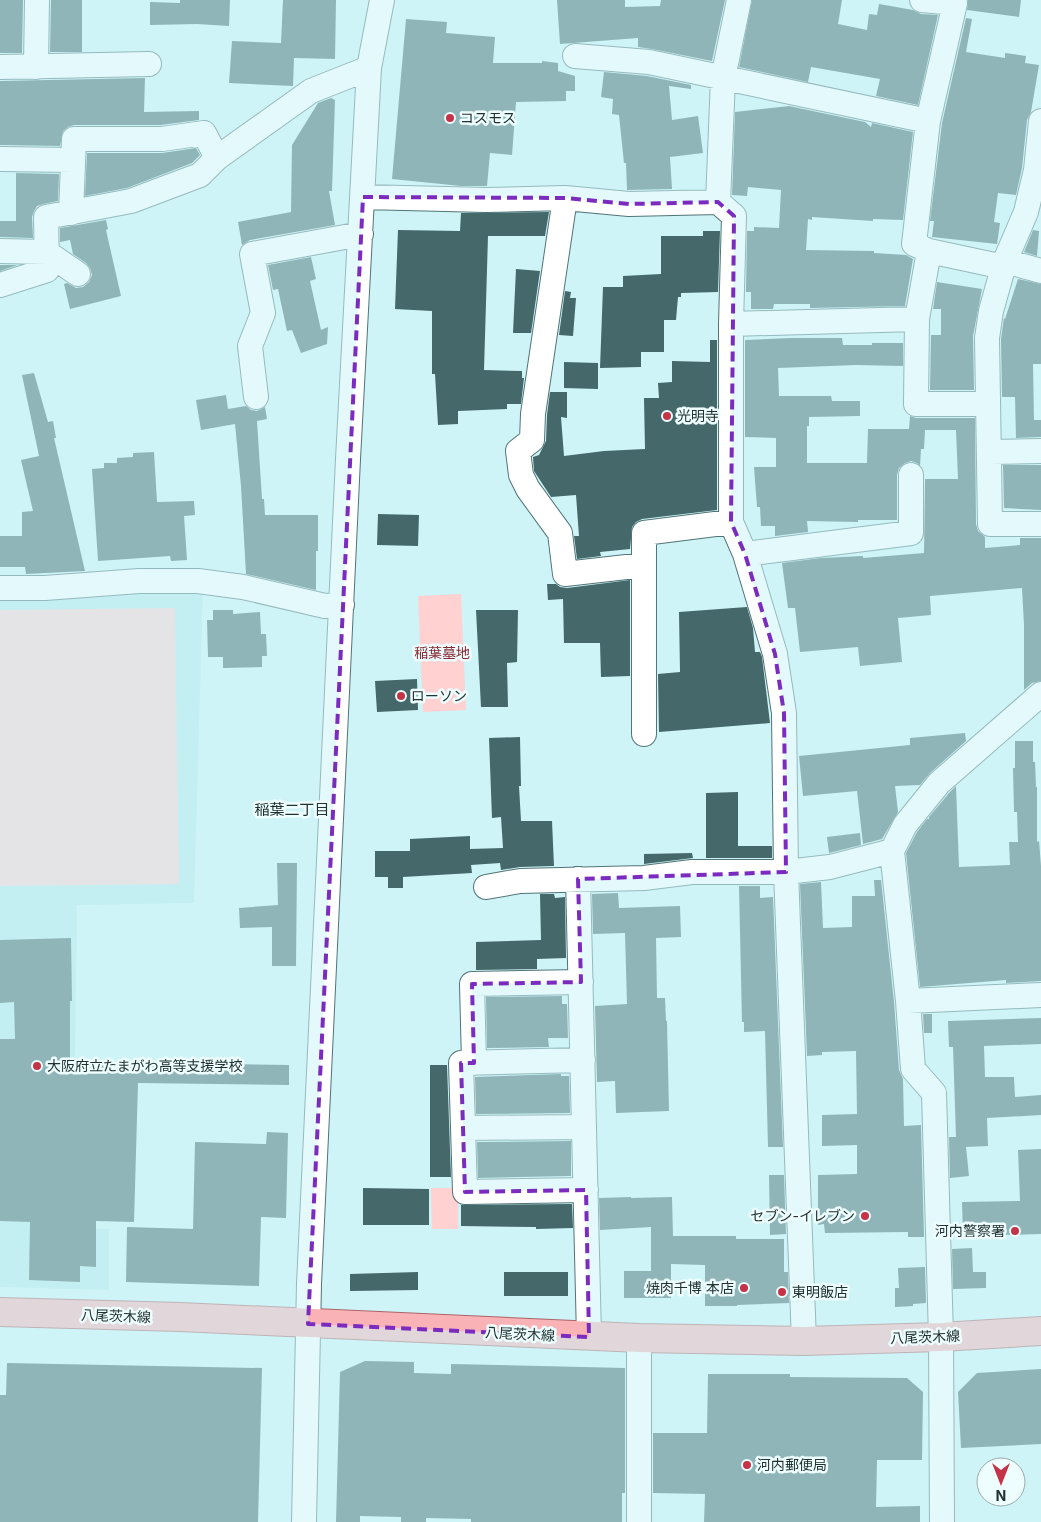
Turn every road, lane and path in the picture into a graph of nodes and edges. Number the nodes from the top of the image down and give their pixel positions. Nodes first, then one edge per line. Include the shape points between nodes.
1 (37, 0) edge
2 (382, 0) edge
3 (739, 0) edge
4 (924, 0) edge
5 (575, 56) dead end
6 (149, 64) dead end
7 (0, 67) edge
8 (36, 67) junction
9 (369, 68) junction
10 (723, 78) junction
11 (928, 121) junction
12 (1041, 121) edge
13 (217, 158) junction
14 (0, 159) edge
15 (73, 160) junction
16 (363, 198) junction
17 (565, 198) junction
18 (718, 202) junction
19 (71, 213) junction
20 (361, 234) junction
21 (0, 251) edge
22 (929, 251) junction
23 (46, 252) junction
24 (1005, 264) junction
25 (1041, 271) edge
26 (78, 274) dead end
27 (0, 285) edge
28 (917, 319) junction
29 (731, 324) junction
30 (256, 397) dead end
31 (988, 404) junction
32 (1041, 451) edge
33 (989, 452) junction
34 (911, 475) dead end
35 (731, 522) junction
36 (1041, 524) edge
37 (745, 554) junction
38 (644, 565) junction
39 (0, 588) edge
40 (342, 605) junction
41 (1041, 694) edge
42 (1041, 700) edge
43 (644, 734) dead end
44 (892, 851) junction
45 (786, 872) junction
46 (578, 879) junction
47 (486, 887) dead end
48 (581, 982) junction
49 (1041, 995) edge
50 (908, 1001) junction
51 (582, 1060) junction
52 (474, 1063) junction
53 (584, 1126) junction
54 (463, 1128) junction
55 (586, 1190) junction
56 (0, 1312) edge
57 (308, 1324) junction
58 (1041, 1331) edge
59 (589, 1337) junction
60 (941, 1337) junction
61 (640, 1338) junction
62 (804, 1341) junction
63 (304, 1522) edge
64 (639, 1522) edge
65 (942, 1522) edge

1 - 8 street
2 - 9 street
3 - 10 street
4 - 11 street via 955,3
5 - 10 street via 649,62
6 - 8 street
7 - 8 street
9 - 13 street via 311,91
9 - 16 street
10 - 11 street
10 - 18 street
11 - 22 street via 914,244
12 - 24 street via 1036,170 1026,212
13 - 15 street via 204,133 162,139 74,139
13 - 19 street via 200,175 174,185 131,201
14 - 15 street
15 - 19 street
16 - 17 street
16 - 20 street
17 - 18 street via 629,204
17 - 38 street via 533,414 532,440 518,451 521,475 560,533 565,574
18 - 29 street via 734,216
19 - 23 street via 46,217
20 - 30 street via 252,254 263,313 250,346
20 - 40 street
21 - 23 street
22 - 24 street
22 - 28 street
23 - 26 street
23 - 27 street via 46,270
24 - 25 street
24 - 31 street via 987,338
28 - 29 street
28 - 31 street via 916,404
29 - 35 street
31 - 33 street
32 - 33 street
33 - 36 street via 990,524
34 - 37 street via 911,533
35 - 37 street
35 - 38 street via 644,533
37 - 45 street via 775,654 784,713
38 - 43 street
39 - 40 street via 46,588 139,580 198,582 243,587 325,606
40 - 57 street
41 - 42 street
41 - 44 street via 939,783 905,825
44 - 45 street via 830,867
44 - 50 street
45 - 46 street via 692,872 644,878
45 - 62 street
46 - 47 street via 520,881
46 - 48 street
48 - 51 street
48 - 52 street via 472,984
49 - 50 street
50 - 60 street via 913,1069 934,1093
51 - 52 street
51 - 53 street
52 - 54 street via 461,1063
53 - 54 street
53 - 55 street
54 - 55 street via 465,1192
55 - 59 street
56 - 57 main road, 八尾茨木線
57 - 59 main road, 八尾茨木線
57 - 63 street
58 - 60 main road, 八尾茨木線
59 - 61 main road, 八尾茨木線
60 - 62 main road, 八尾茨木線
60 - 65 street
61 - 62 main road, 八尾茨木線
61 - 64 street

